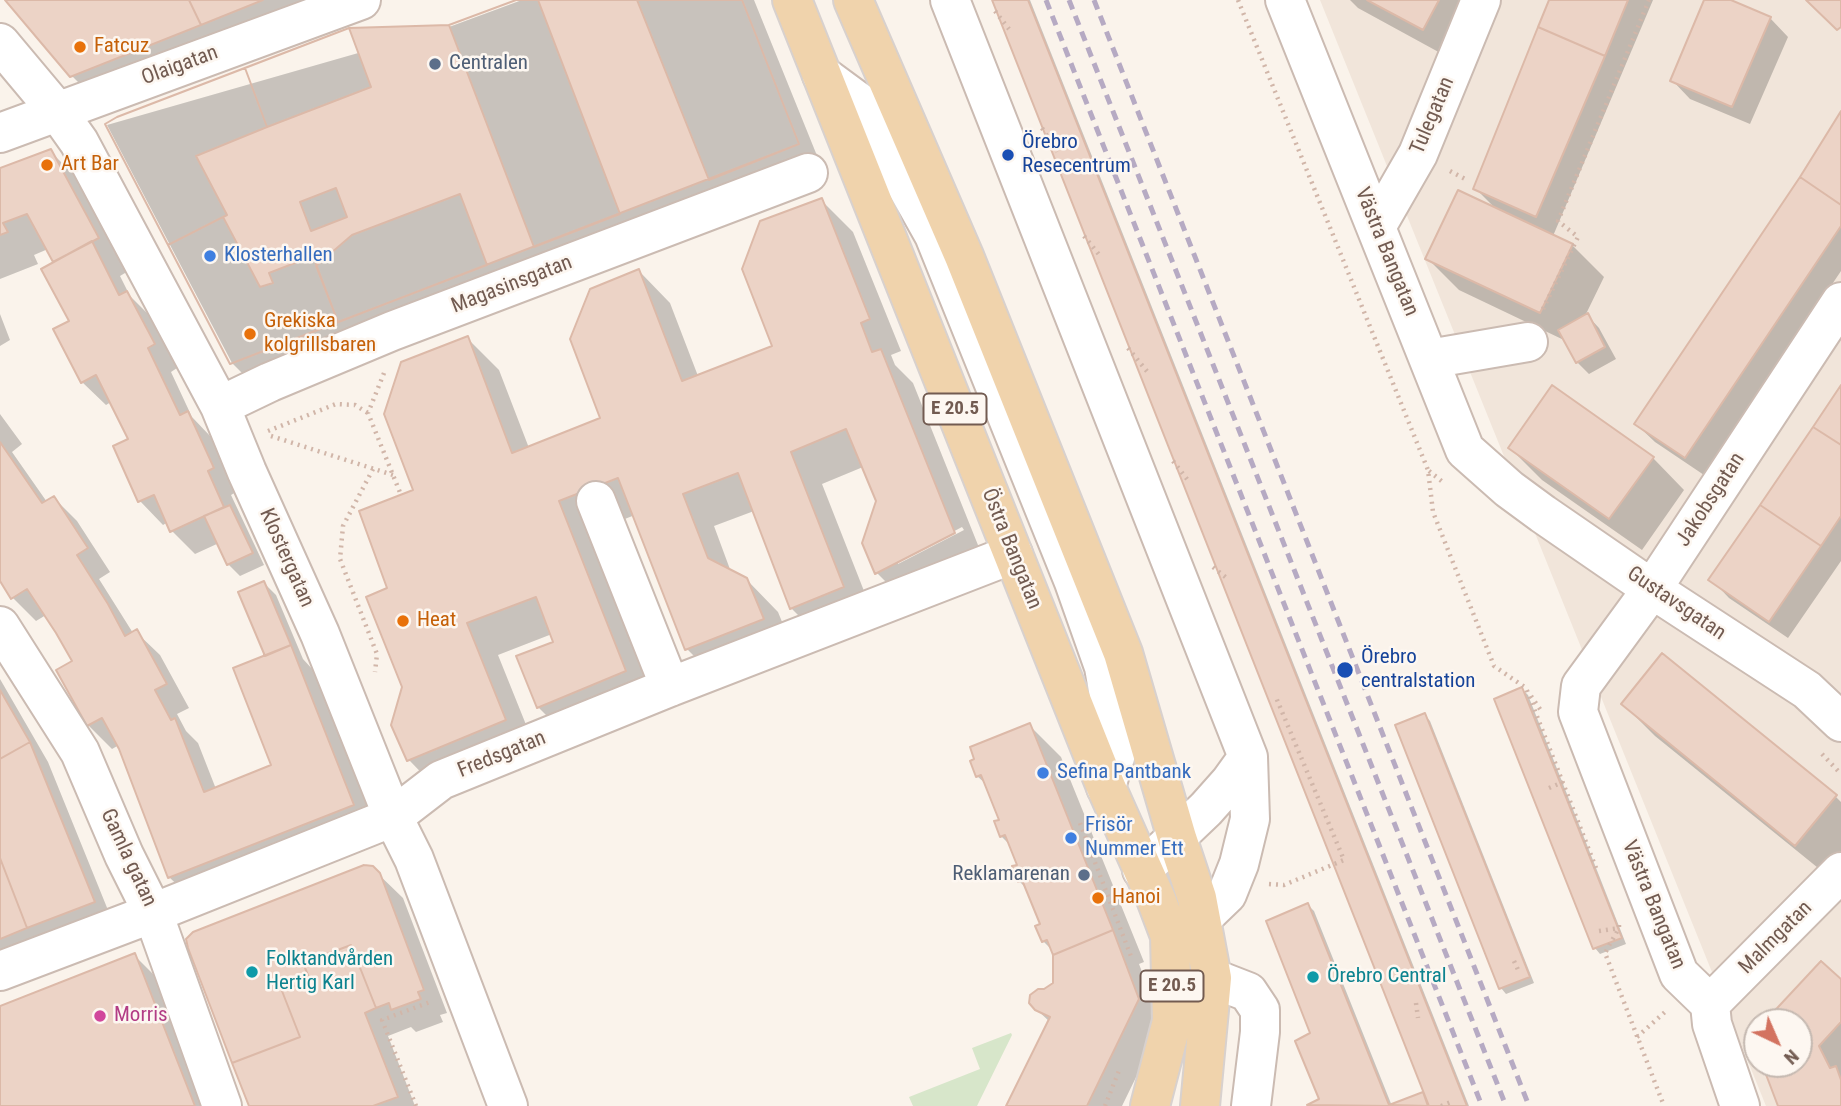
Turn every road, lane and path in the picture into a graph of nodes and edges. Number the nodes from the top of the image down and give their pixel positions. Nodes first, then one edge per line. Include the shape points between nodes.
1 (361, 0) edge
2 (792, 0) edge
3 (853, 0) edge
4 (950, 0) edge
5 (1238, 0) edge
6 (1285, 0) edge
7 (1482, 0) edge
8 (1649, 0) edge
9 (995, 10) dead end
10 (1009, 29) dead end
11 (0, 43) edge
12 (822, 75) junction
13 (57, 111) junction
14 (1035, 119) dead end
15 (0, 133) edge
16 (1057, 152) dead end
17 (808, 173) dead end
18 (1376, 227) junction
19 (1078, 230) dead end
20 (1101, 257) dead end
21 (1841, 302) edge
22 (1528, 342) joint
23 (1128, 348) dead end
24 (1429, 359) junction
25 (387, 365) dead end
26 (1150, 375) dead end
27 (220, 406) junction
28 (368, 413) junction
29 (1172, 460) dead end
30 (373, 469) junction
31 (394, 475) junction
32 (1190, 483) dead end
33 (1509, 489) joint
34 (401, 495) dead end
35 (596, 500) dead end
36 (1013, 554) junction
37 (1212, 567) dead end
38 (1229, 580) dead end
39 (1652, 589) junction
40 (0, 626) edge
41 (375, 676) dead end
42 (670, 687) junction
43 (1526, 688) junction
44 (1275, 695) dead end
45 (1580, 696) joint
46 (1544, 716) dead end
47 (1841, 722) edge
48 (1248, 757) junction
49 (1563, 782) junction
50 (1106, 787) junction
51 (1549, 788) dead end
52 (393, 817) junction
53 (1177, 838) junction
54 (1142, 870) junction
55 (1841, 872) edge
56 (1601, 879) dead end
57 (1260, 884) dead end
58 (153, 913) junction
59 (1615, 916) dead end
60 (1201, 919) junction
61 (1626, 925) dead end
62 (1619, 928) junction
63 (1600, 931) dead end
64 (1514, 961) dead end
65 (0, 971) edge
66 (1519, 972) dead end
67 (1212, 978) junction
68 (463, 989) junction
69 (1416, 1003) dead end
70 (1710, 1004) junction
71 (1418, 1018) dead end
72 (1451, 1102) dead end
73 (1441, 1105) edge
74 (222, 1106) edge
75 (416, 1106) edge
76 (508, 1106) edge
77 (1150, 1106) edge
78 (1200, 1106) edge
79 (1251, 1106) edge
80 (1664, 1106) edge
81 (1740, 1106) edge

1 - 13 street, Olaigatan
2 - 12 main road, Östra Bangatan / E 20.5
3 - 53 main road, E 20.5 via 964,256 1123,653
4 - 48 street
5 - 43 path via 1428,470 1433,512 1494,666
6 - 18 street, Västra Bangatan
7 - 18 street, Tulegatan via 1418,154
8 - 22 path via 1558,221 1578,237
9 - 10 path
11 - 13 street, Klostergatan
12 - 36 main road, Östra Bangatan / E 20.5
12 - 50 street via 860,103 934,235 1073,582 1104,667 1118,747
13 - 15 street, Olaigatan
13 - 27 street, Klostergatan via 79,142
14 - 16 path
17 - 27 street, Magasinsgatan via 392,331
18 - 24 street, Västra Bangatan
19 - 20 path
21 - 39 street, Jakobsgatan
22 - 24 street
23 - 26 path
24 - 33 street, Västra Bangatan via 1465,450
25 - 28 path
27 - 52 street, Klostergatan via 320,634
28 - 30 path via 355,405 336,404 264,433
28 - 31 path
29 - 32 path
30 - 31 path
30 - 41 path via 343,526 340,559 377,654
31 - 34 path
33 - 39 street, Gustavsgatan
35 - 42 street
36 - 42 street, Fredsgatan
36 - 50 main road, Östra Bangatan / E 20.5
37 - 38 path
39 - 45 street, Jakobsgatan via 1581,686
39 - 47 street, Gustavsgatan via 1807,690
40 - 58 street, Gamla gatan via 80,752
42 - 52 street, Fredsgatan via 441,780
43 - 46 path
43 - 49 path
44 - 57 path via 1344,860 1283,885
45 - 70 street, Västra Bangatan via 1578,712 1679,974
48 - 53 street
48 - 60 street via 1250,818 1239,864 1227,894
49 - 51 path
49 - 56 path
50 - 54 main road, Östra Bangatan / E 20.5
52 - 58 street, Fredsgatan
52 - 68 street, Klostergatan via 414,859
53 - 54 street
53 - 60 main road, E 20.5
54 - 77 main road, Östra Bangatan / E 20.5 via 1170,936 1172,973 1172,1021
55 - 70 street, Malmgatan
58 - 65 street, Fredsgatan
58 - 74 street, Gamla gatan
59 - 62 path
60 - 67 main road, E 20.5
61 - 62 path
62 - 63 path
62 - 80 path via 1605,953
64 - 66 path
67 - 78 main road, E 20.5
67 - 79 street via 1248,992 1260,1010
68 - 75 path via 382,1020
68 - 76 street, Klostergatan
69 - 71 path
70 - 81 street via 1712,1024
72 - 73 path

